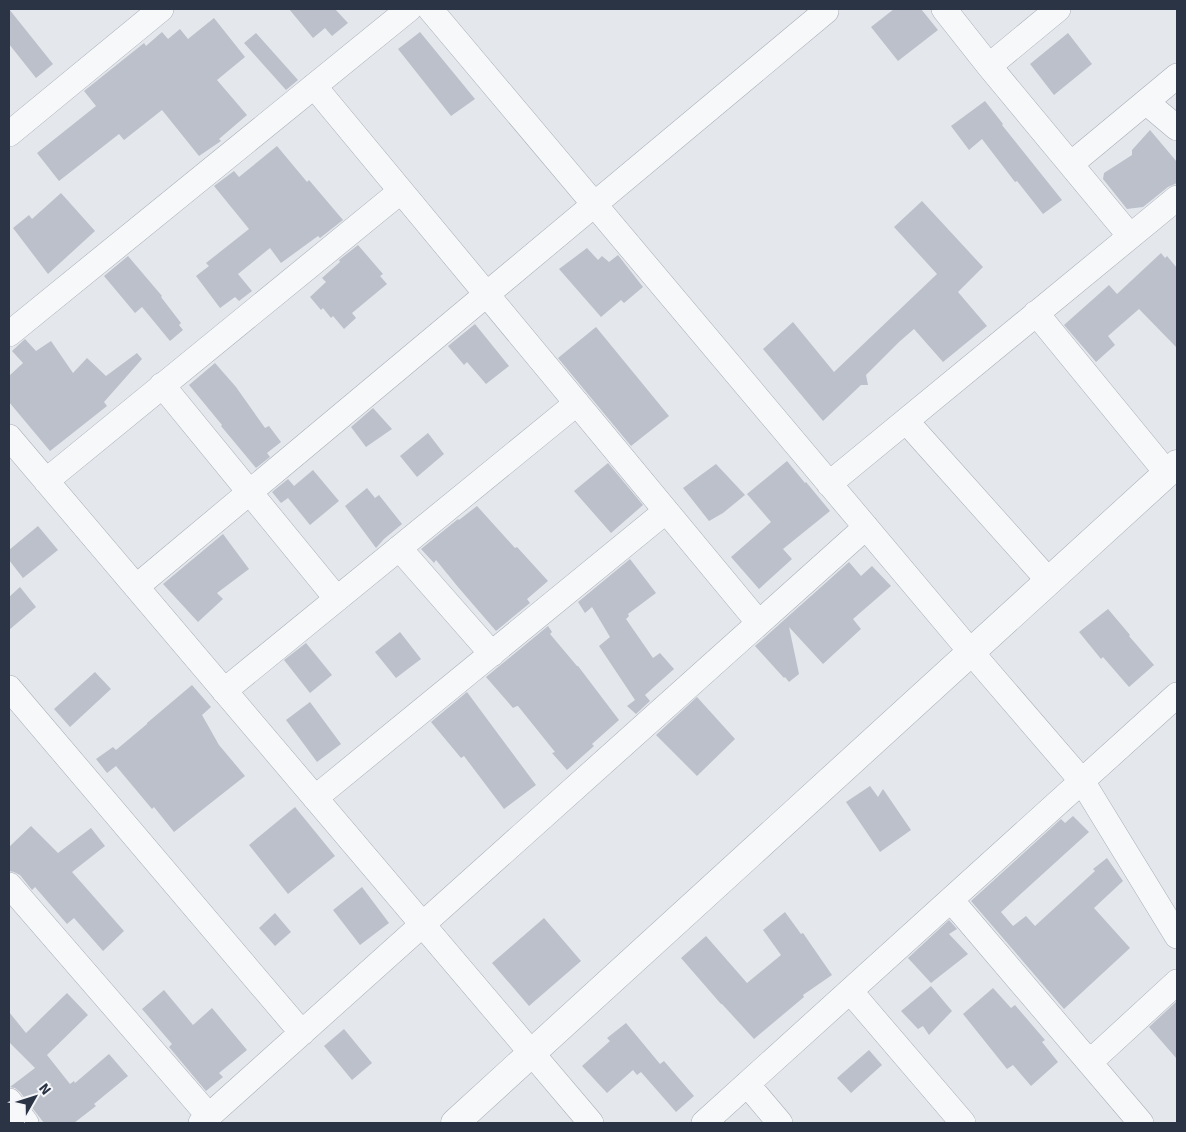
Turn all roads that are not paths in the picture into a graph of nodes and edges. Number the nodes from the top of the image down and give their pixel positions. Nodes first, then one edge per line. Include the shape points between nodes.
1 (162, 9) edge
2 (409, 9) edge
3 (430, 9) edge
4 (944, 9) edge
5 (1058, 9) edge
6 (826, 11) dead end
7 (990, 66) junction
8 (1177, 76) edge
9 (314, 86) junction
10 (1146, 102) junction
11 (1177, 128) edge
12 (9, 134) edge
13 (1071, 164) junction
14 (401, 191) junction
15 (1177, 198) edge
16 (594, 205) junction
17 (1130, 236) junction
18 (487, 294) junction
19 (1036, 313) junction
20 (9, 334) edge
21 (162, 385) junction
22 (577, 403) junction
23 (906, 421) junction
24 (9, 437) edge
25 (1172, 468) edge
26 (46, 481) junction
27 (829, 484) junction
28 (250, 492) junction
29 (666, 511) junction
30 (866, 527) junction
31 (400, 548) junction
32 (1049, 581) junction
33 (136, 587) junction
34 (337, 599) junction
35 (759, 623) junction
36 (971, 652) junction
37 (492, 654) junction
38 (9, 688) edge
39 (224, 691) junction
40 (1177, 695) edge
41 (1082, 781) junction
42 (315, 798) junction
43 (9, 884) edge
44 (951, 900) junction
45 (422, 925) junction
46 (1177, 936) edge
47 (1177, 982) edge
48 (850, 991) junction
49 (302, 1034) junction
50 (532, 1053) junction
51 (1090, 1062) junction
52 (747, 1084) junction
53 (9, 1101) edge
54 (205, 1120) edge
55 (26, 1123) edge
56 (455, 1123) edge
57 (591, 1123) edge
58 (704, 1123) edge
59 (780, 1123) edge
60 (964, 1123) edge
61 (1141, 1123) edge

1 - 12 street
2 - 9 street
3 - 16 street
4 - 7 street
5 - 7 street
6 - 16 street
7 - 13 street
8 - 10 street
9 - 14 street
9 - 20 street
10 - 11 street
10 - 13 street
13 - 17 street
14 - 18 street
14 - 21 street
15 - 17 street
16 - 18 street
16 - 27 street
17 - 19 street
18 - 22 street
18 - 28 street
19 - 23 street
19 - 25 street
21 - 26 street
21 - 28 street
22 - 29 street
22 - 31 street
23 - 27 street
23 - 32 street
24 - 26 street
25 - 32 street
26 - 33 street
27 - 30 street
28 - 33 street
28 - 34 street
29 - 35 street
29 - 37 street
30 - 35 street
30 - 36 street
31 - 34 street
31 - 37 street
32 - 36 street
33 - 39 street
34 - 39 street
35 - 45 street
36 - 41 street
36 - 50 street
37 - 42 street
38 - 49 street
39 - 42 street
40 - 41 street
41 - 44 street
41 - 46 street
42 - 45 street
43 - 54 street
44 - 48 street
44 - 51 street
45 - 49 street
45 - 50 street
47 - 51 street
48 - 52 street
48 - 60 street
49 - 54 street
50 - 56 street
50 - 57 street
51 - 61 street
52 - 58 street
52 - 59 street
53 - 55 street

